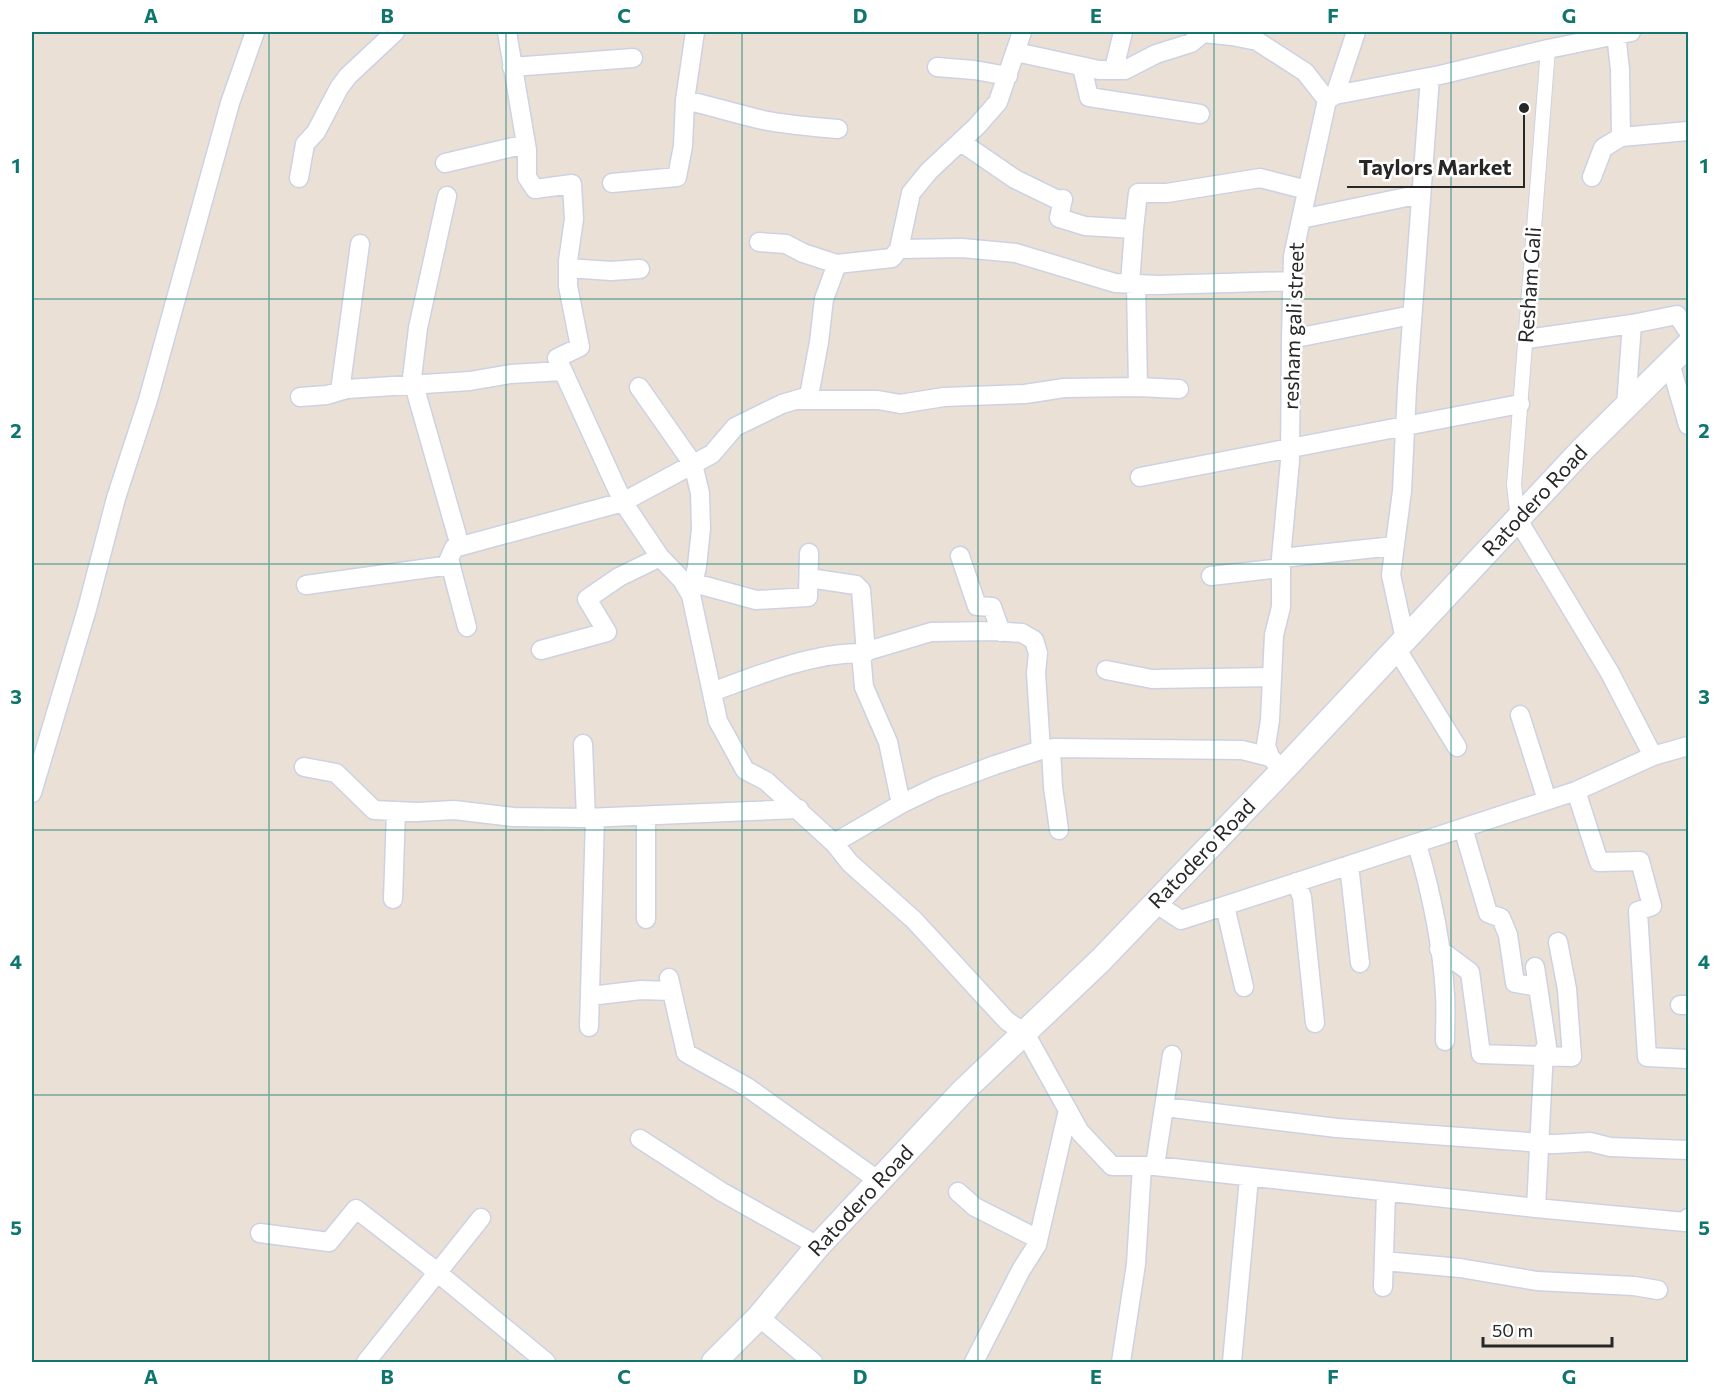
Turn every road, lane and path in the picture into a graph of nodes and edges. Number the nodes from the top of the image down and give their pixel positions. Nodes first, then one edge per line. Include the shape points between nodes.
1 (255, 32) edge
2 (395, 32) edge
3 (401, 32) edge
4 (411, 32) edge
5 (507, 32) edge
6 (695, 32) edge
7 (1022, 32) edge
8 (1123, 32) edge
9 (1356, 32) edge
10 (1624, 33) edge
11 (1238, 34) edge
12 (1548, 40) edge
13 (1016, 52) junction
14 (633, 58) dead end
15 (512, 67) junction
16 (937, 67) dead end
17 (1082, 67) junction
18 (1114, 69) junction
19 (1008, 76) junction
20 (1430, 78) junction
21 (1331, 97) junction
22 (685, 100) junction
23 (1200, 114) dead end
24 (838, 129) dead end
25 (1689, 131) edge
26 (1621, 137) junction
27 (961, 142) junction
28 (526, 144) junction
29 (445, 163) dead end
30 (1592, 177) dead end
31 (299, 178) dead end
32 (612, 183) dead end
33 (1307, 190) junction
34 (1421, 195) junction
35 (447, 196) dead end
36 (1301, 219) junction
37 (1134, 229) junction
38 (759, 242) dead end
39 (360, 244) dead end
40 (899, 249) junction
41 (837, 264) junction
42 (568, 268) junction
43 (640, 269) dead end
44 (1293, 281) junction
45 (1133, 284) junction
46 (1412, 315) junction
47 (1632, 324) junction
48 (1689, 331) edge
49 (1291, 339) junction
50 (1527, 339) junction
51 (1689, 345) edge
52 (1670, 363) junction
53 (563, 371) junction
54 (414, 385) junction
55 (639, 387) dead end
56 (1138, 387) junction
57 (1179, 389) dead end
58 (340, 391) junction
59 (300, 397) dead end
60 (798, 400) junction
61 (1521, 404) junction
62 (1626, 406) junction
63 (1689, 425) edge
64 (1405, 426) junction
65 (1291, 449) junction
66 (693, 464) junction
67 (1140, 477) dead end
68 (623, 502) junction
69 (1518, 520) junction
70 (460, 546) junction
71 (1394, 546) junction
72 (809, 553) dead end
73 (960, 556) dead end
74 (660, 557) junction
75 (1281, 563) junction
76 (450, 565) junction
77 (1211, 576) dead end
78 (809, 578) junction
79 (306, 585) dead end
80 (693, 589) junction
81 (467, 627) dead end
82 (1001, 632) junction
83 (1400, 644) junction
84 (541, 650) dead end
85 (863, 653) junction
86 (1106, 670) dead end
87 (1272, 677) junction
88 (712, 692) junction
89 (1520, 715) dead end
90 (583, 744) dead end
91 (1457, 747) dead end
92 (1689, 747) edge
93 (1046, 750) junction
94 (1653, 756) junction
95 (1276, 764) junction
96 (304, 767) dead end
97 (1576, 790) junction
98 (32, 793) edge
99 (1547, 800) junction
100 (901, 804) junction
101 (799, 809) junction
102 (396, 811) junction
103 (646, 816) junction
104 (590, 818) junction
105 (1463, 828) junction
106 (1059, 830) dead end
107 (834, 843) junction
108 (1417, 844) junction
109 (1349, 865) junction
110 (1296, 882) junction
111 (393, 899) dead end
112 (1155, 903) junction
113 (1225, 906) junction
114 (645, 920) dead end
115 (1558, 942) dead end
116 (1439, 950) junction
117 (1360, 963) dead end
118 (1535, 967) dead end
119 (1244, 987) dead end
120 (1538, 987) junction
121 (590, 996) junction
122 (1316, 1023) dead end
123 (589, 1027) dead end
124 (1025, 1033) junction
125 (1445, 1041) dead end
126 (1172, 1056) dead end
127 (1544, 1056) junction
128 (1689, 1059) edge
129 (1164, 1107) junction
130 (1068, 1110) junction
131 (640, 1139) dead end
132 (1539, 1142) junction
133 (1689, 1150) edge
134 (1149, 1166) junction
135 (1249, 1178) junction
136 (879, 1181) junction
137 (958, 1192) dead end
138 (1386, 1192) junction
139 (1536, 1208) junction
140 (481, 1218) dead end
141 (1689, 1218) edge
142 (260, 1233) dead end
143 (1038, 1239) junction
144 (818, 1246) junction
145 (1384, 1261) junction
146 (438, 1273) junction
147 (1383, 1287) dead end
148 (1658, 1290) dead end
149 (759, 1317) junction
150 (366, 1362) edge
151 (546, 1362) edge
152 (714, 1362) edge
153 (813, 1362) edge
154 (974, 1362) edge
155 (1121, 1362) edge
156 (1232, 1362) edge

1 - 98 street via 230,103
2 - 31 street via 339,88 316,132 305,144
3 - 4 street
5 - 15 street
6 - 22 street
7 - 13 street
8 - 18 street
9 - 21 street, resham gali street
10 - 12 street
10 - 26 street
11 - 18 street via 1203,33 1191,44 1156,54 1125,70
11 - 21 street via 1257,41 1305,72
12 - 20 street
12 - 50 street, Resham Gali
13 - 17 street
13 - 19 street
14 - 15 street
15 - 28 street
16 - 19 street
17 - 18 street
17 - 23 street via 1089,97
19 - 27 street via 998,102
20 - 21 street
20 - 34 street
21 - 33 street, resham gali street
22 - 24 street via 761,120
22 - 32 street via 683,147 676,177
25 - 26 street
26 - 30 street via 1603,148
27 - 37 street via 1015,180 1063,199 1059,218 1085,226
27 - 40 street via 946,153 911,193
28 - 29 street
28 - 42 street via 528,177 534,189 572,184 574,219
33 - 36 street, resham gali street
33 - 37 street via 1260,178 1167,193 1138,193
34 - 36 street
34 - 46 street
35 - 54 street via 418,328
36 - 44 street, resham gali street via 1293,256
37 - 45 street
38 - 41 street via 786,244
39 - 58 street
40 - 41 street via 892,258
40 - 45 street via 962,248 1016,253 1104,280
41 - 60 street via 824,299 809,396
42 - 43 street
42 - 53 street via 580,346 557,358
44 - 45 street
44 - 49 street, resham gali street
45 - 56 street
46 - 49 street
46 - 64 street
47 - 48 street via 1677,315
47 - 50 street
47 - 62 street
49 - 65 street, resham gali street
50 - 61 street, Resham Gali
51 - 52 main road, Ratodero Road
52 - 62 main road, Ratodero Road
52 - 63 street
53 - 54 street
53 - 68 street
54 - 58 street
54 - 70 street
55 - 66 street
56 - 57 street
56 - 60 street via 1064,388 900,404 878,400
58 - 59 street
60 - 66 street via 735,427 712,454
61 - 64 street
61 - 69 street, Resham Gali via 1514,485
62 - 69 main road, Ratodero Road
64 - 65 street
64 - 71 street
65 - 67 street
65 - 75 street, resham gali street
66 - 68 street
66 - 80 street via 700,493 701,529
68 - 70 street
68 - 74 street
69 - 83 main road, Ratodero Road
69 - 94 street via 1610,673
70 - 76 street via 448,558
71 - 75 street
71 - 83 street via 1391,575
72 - 78 street
73 - 82 street via 977,606 992,607
74 - 80 street
74 - 84 street via 587,599 607,632
75 - 77 street
75 - 87 street, resham gali street via 1281,607 1274,635
76 - 79 street
76 - 81 street
78 - 80 street via 808,597 802,598 756,600
78 - 85 street via 856,585 861,590
80 - 88 street
82 - 85 street via 931,632
82 - 93 street via 1022,633 1034,640 1038,653 1037,707
83 - 91 street
83 - 95 main road, Ratodero Road
85 - 88 street via 845,653 788,666
85 - 100 street via 864,687 888,742
86 - 87 street via 1152,680
87 - 95 street, resham gali street via 1266,745
88 - 101 street via 718,721 745,770 766,781
89 - 99 street
90 - 104 street
92 - 94 street
93 - 95 street via 1242,750
93 - 100 street via 985,768
93 - 106 street
94 - 97 street
95 - 112 main road, Ratodero Road
96 - 102 street via 336,773 374,810
97 - 99 street
97 - 128 street via 1599,862 1640,861 1652,906 1638,910 1647,1058
99 - 105 street
100 - 107 street
101 - 103 street
101 - 107 street
102 - 104 street via 454,810 513,817
102 - 111 street
103 - 104 street
103 - 114 street
104 - 121 street
105 - 108 street
105 - 120 street via 1488,913 1501,918 1508,935 1515,983
107 - 124 street via 914,920 1007,1021
108 - 109 street
108 - 116 street via 1431,891
109 - 110 street
109 - 117 street
110 - 113 street
110 - 122 street via 1302,897
112 - 113 street via 1181,920
112 - 124 main road, Ratodero Road
113 - 119 street
115 - 127 street via 1567,989 1572,1057
116 - 125 street via 1445,995
116 - 127 street via 1470,972 1481,1054
118 - 120 street
120 - 127 street via 1547,1046
121 - 123 street
121 - 136 street via 671,984 686,1053 747,1087
124 - 130 street
124 - 136 main road, Ratodero Road via 962,1092
126 - 129 street
127 - 132 street
129 - 132 street via 1337,1128
129 - 134 street
130 - 134 street via 1080,1132 1112,1166
130 - 143 street
131 - 144 street via 722,1192
132 - 133 street
132 - 139 street
134 - 135 street
134 - 155 street
135 - 138 street
135 - 156 street
136 - 144 main road, Ratodero Road
137 - 143 street via 975,1207
138 - 139 street
138 - 145 street
139 - 141 street via 1685,1222
140 - 146 street
142 - 146 street via 329,1242 356,1209
143 - 154 street
144 - 149 main road, Ratodero Road
145 - 147 street
145 - 148 street via 1537,1281
146 - 150 street
146 - 151 street
149 - 152 main road, Ratodero Road
149 - 153 street

